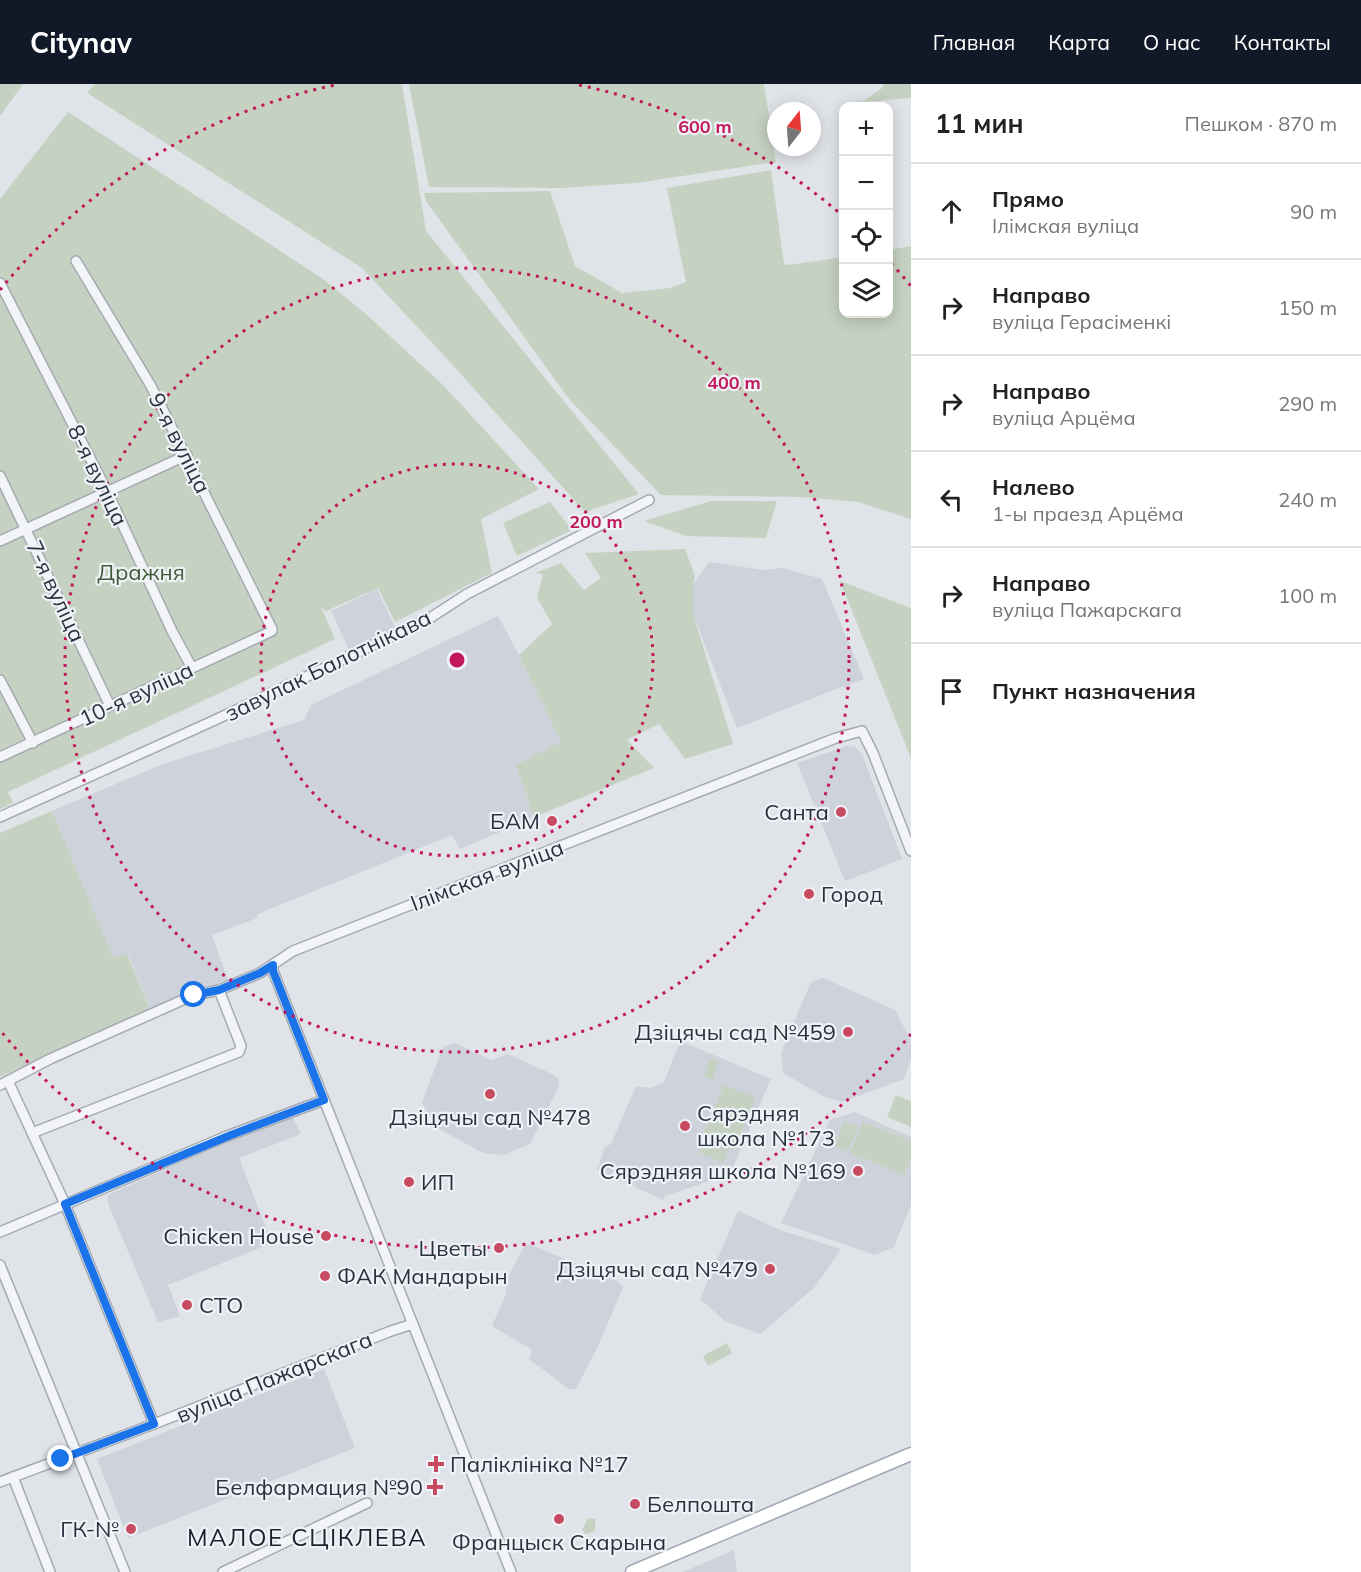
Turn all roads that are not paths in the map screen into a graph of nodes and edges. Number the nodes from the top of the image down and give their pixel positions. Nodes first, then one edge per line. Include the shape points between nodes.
1 (76, 261) dead end
2 (0, 284) edge
3 (187, 455) junction
4 (0, 476) edge
5 (107, 490) junction
6 (649, 500) dead end
7 (26, 528) junction
8 (0, 541) edge
9 (272, 631) joint
10 (192, 668) junction
11 (0, 680) edge
12 (110, 706) junction
13 (33, 743) junction
14 (0, 757) edge
15 (0, 817) edge
16 (911, 850) edge
17 (273, 965) junction
18 (219, 990) junction
19 (4, 1083) edge
20 (324, 1100) junction
21 (32, 1133) junction
22 (65, 1204) junction
23 (0, 1232) edge
24 (0, 1265) edge
25 (413, 1324) junction
26 (154, 1424) junction
27 (77, 1453) junction
28 (911, 1455) edge
29 (12, 1477) junction
30 (0, 1482) edge
31 (367, 1503) dead end
32 (50, 1572) edge
33 (125, 1572) edge
34 (223, 1572) edge
35 (511, 1572) edge
36 (632, 1572) edge

1 - 3 street, 9-я вуліца via 152,386
2 - 5 street, 8-я вуліца
3 - 5 street
3 - 9 street, 9-я вуліца
4 - 7 street, 7-я вуліца
5 - 7 street
5 - 10 street, 8-я вуліца
6 - 15 street, завулак Балотнікава via 466,594 430,618
7 - 8 street
7 - 12 street, 7-я вуліца
9 - 10 street, 10-я вуліца
10 - 12 street, 10-я вуліца
11 - 13 street
12 - 13 street, 10-я вуліца
13 - 14 street, 10-я вуліца
16 - 17 street, Ілімская вуліца via 862,731 360,924 293,951
17 - 18 street, Ілімская вуліца
17 - 20 street
18 - 19 street, Ілімская вуліца via 194,995
18 - 21 street via 241,1046 239,1052
19 - 21 street
20 - 22 street
20 - 25 street
21 - 22 street
22 - 23 street
22 - 26 street
24 - 27 street
25 - 26 street, вуліца Пажарскага
25 - 35 street
26 - 27 street, вуліца Пажарскага
27 - 29 street, вуліца Пажарскага
27 - 33 street
28 - 36 main road
29 - 30 street, вуліца Пажарскага
29 - 32 street
31 - 34 street

